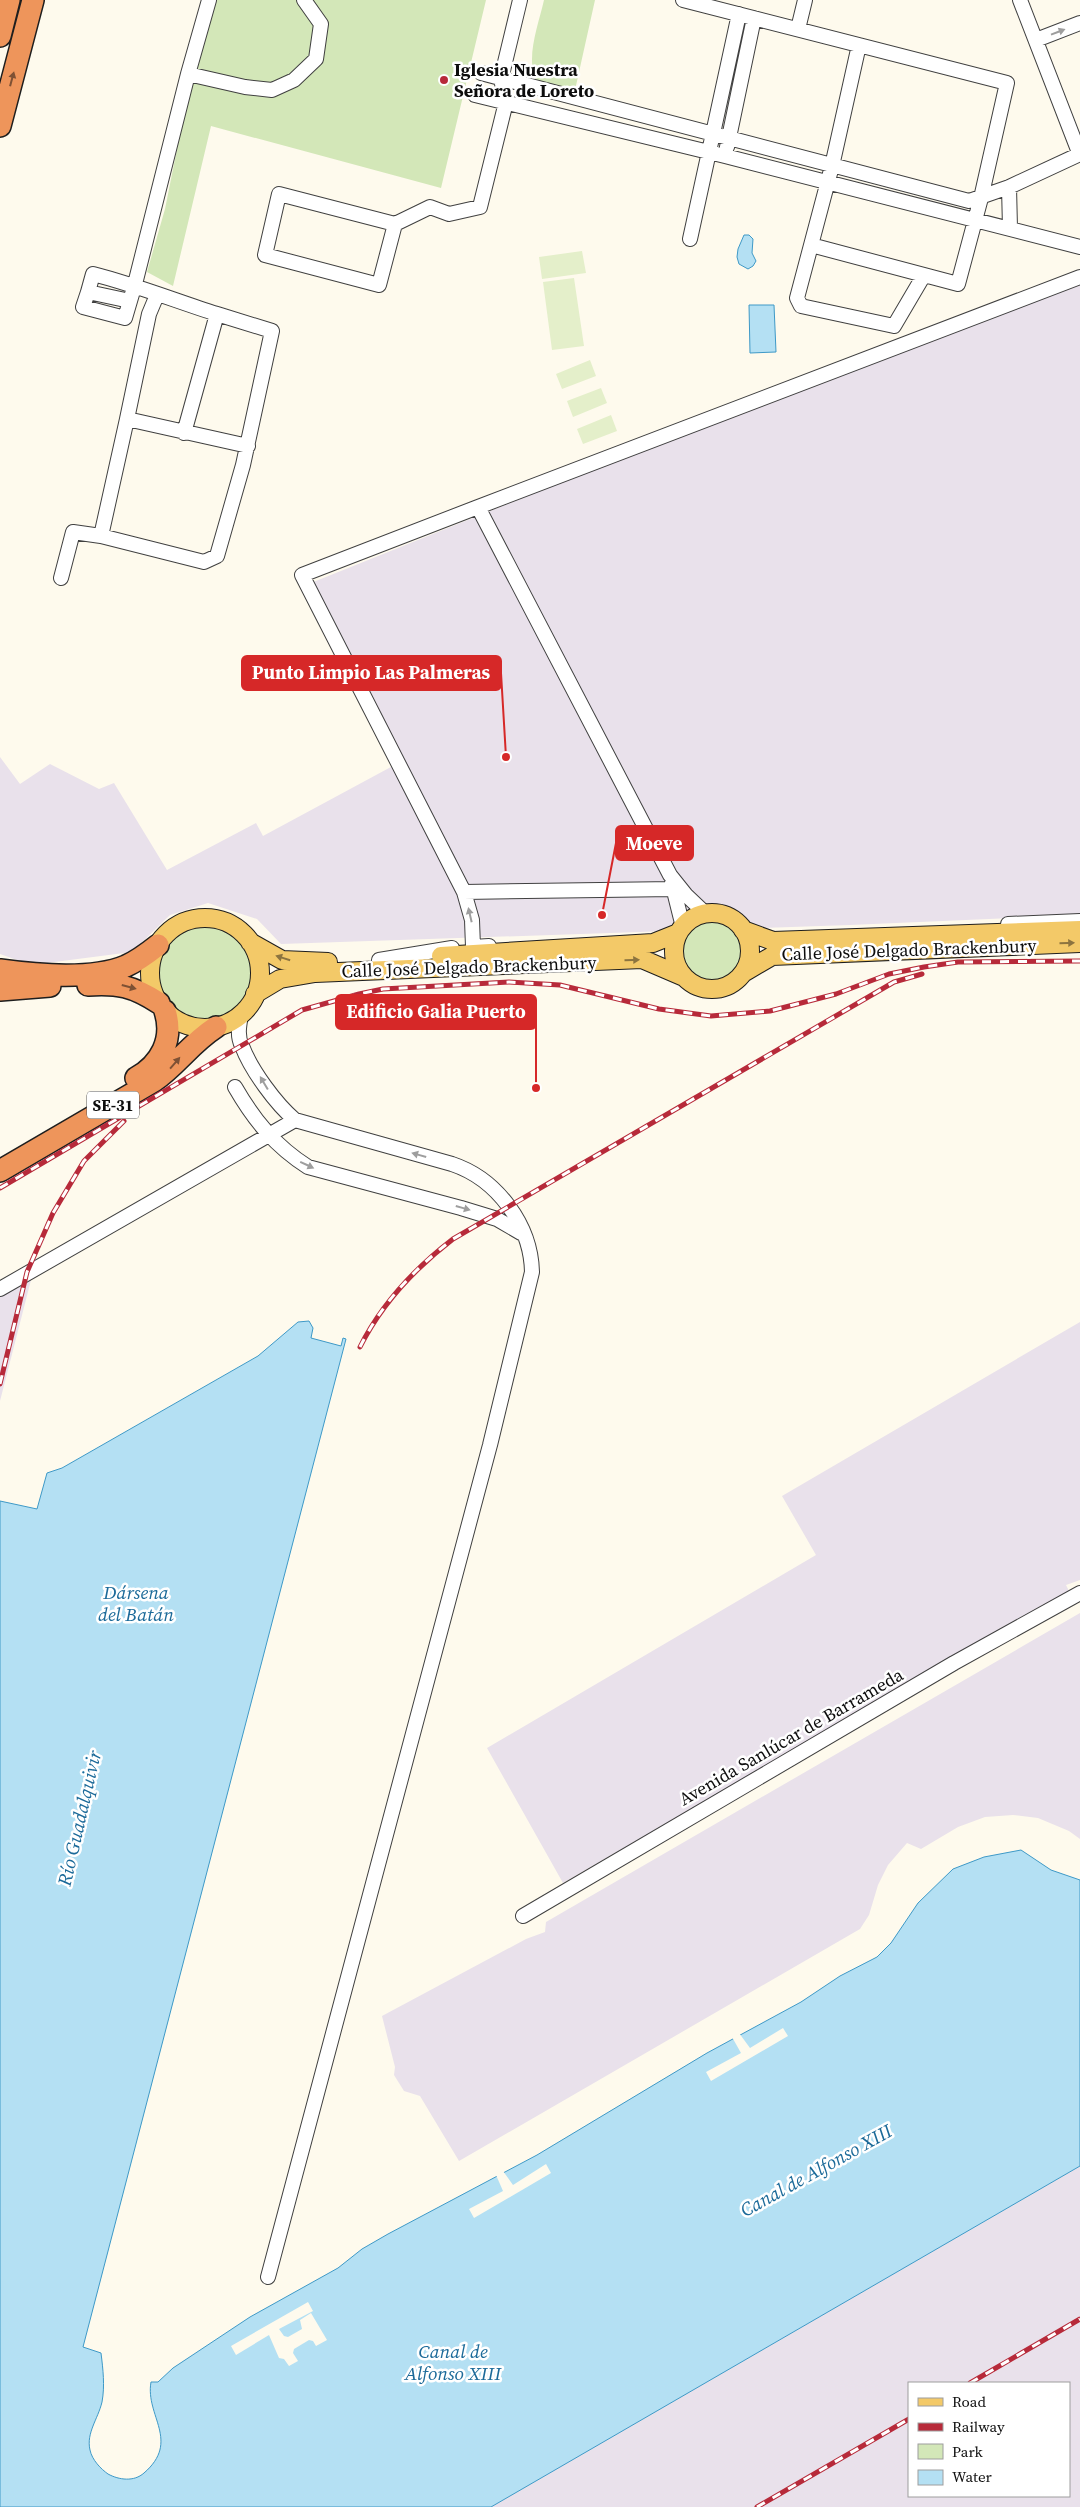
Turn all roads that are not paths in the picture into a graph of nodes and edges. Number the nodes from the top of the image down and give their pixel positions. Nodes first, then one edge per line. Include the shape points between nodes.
1 (10, 0) edge
2 (33, 0) edge
3 (209, 0) edge
4 (304, 0) edge
5 (520, 0) edge
6 (683, 0) edge
7 (805, 0) edge
8 (1020, 0) edge
9 (739, 14) junction
10 (754, 18) junction
11 (1080, 24) edge
12 (798, 29) junction
13 (0, 36) edge
14 (1036, 40) junction
15 (860, 45) junction
16 (188, 74) junction
17 (481, 74) dead end
18 (501, 79) junction
19 (475, 95) dead end
20 (506, 102) junction
21 (0, 126) edge
22 (714, 136) junction
23 (728, 139) junction
24 (711, 152) junction
25 (1080, 154) edge
26 (725, 156) junction
27 (832, 166) junction
28 (827, 182) junction
29 (1009, 187) junction
30 (981, 198) junction
31 (976, 219) junction
32 (395, 224) junction
33 (1010, 228) junction
34 (690, 239) dead end
35 (811, 245) junction
36 (1080, 247) edge
37 (924, 275) junction
38 (1080, 278) edge
39 (135, 284) junction
40 (88, 292) junction
41 (157, 295) junction
42 (130, 301) junction
43 (149, 314) junction
44 (217, 314) junction
45 (125, 318) junction
46 (127, 419) junction
47 (184, 433) junction
48 (248, 446) junction
49 (478, 506) junction
50 (100, 536) junction
51 (61, 578) dead end
52 (670, 874) junction
53 (674, 890) junction
54 (464, 892) junction
55 (706, 914) junction
56 (1080, 921) edge
57 (740, 926) junction
58 (681, 930) junction
59 (1080, 930) edge
60 (250, 942) junction
61 (1080, 943) edge
62 (158, 945) junction
63 (473, 947) junction
64 (379, 960) junction
65 (0, 970) edge
66 (743, 973) junction
67 (684, 977) junction
68 (0, 980) edge
69 (28, 981) junction
70 (0, 984) edge
71 (0, 990) edge
72 (256, 994) junction
73 (162, 1007) junction
74 (241, 1015) junction
75 (216, 1027) junction
76 (235, 1087) dead end
77 (296, 1120) junction
78 (268, 1136) junction
79 (0, 1155) edge
80 (0, 1171) edge
81 (522, 1233) junction
82 (0, 1289) edge
83 (1080, 1593) edge
84 (523, 1916) dead end
85 (268, 2277) dead end

1 - 13 highway
21 -> 2 highway
3 - 16 street
4 - 16 street via 321,24 316,59 294,80 272,90 245,88
5 - 18 street
6 - 9 street
7 - 12 street
8 - 14 street
9 - 10 street
9 - 22 street
10 - 12 street
10 - 23 street
14 -> 11 street
12 - 15 street
14 - 25 street
15 - 27 street
15 - 30 street via 1008,83
16 - 39 street
17 - 18 street
18 - 20 street
18 - 22 street
19 - 20 street
20 - 24 street
20 - 32 street via 480,206 449,214 430,207
22 - 23 street
22 - 24 street
23 - 26 street
23 - 27 street
24 - 26 street
24 - 34 street
25 - 29 street
26 - 28 street
27 - 28 street
27 - 30 street via 969,201
28 - 31 street
28 - 35 street
29 - 30 street
29 - 33 street
30 - 31 street
31 - 33 street
31 - 37 street via 958,284
32 - 32 street via 280,194 264,255 379,285
33 - 36 street
35 - 37 street
35 - 37 street via 797,298 800,306 894,326
38 - 49 street
39 - 40 street via 93,274
39 - 41 street
39 - 42 street
40 - 42 street
40 - 45 street via 83,307
41 - 43 street
41 - 44 street
42 - 45 street
43 - 45 street
43 - 46 street
44 - 47 street
44 - 48 street via 272,331
46 - 47 street
46 - 50 street
47 - 48 street
48 - 50 street via 217,556 204,562
49 - 52 street
49 - 54 street via 302,575
50 - 51 street via 74,532
52 - 53 street
52 - 55 street
53 - 54 street
53 - 58 street
63 -> 54 street via 472,920
55 - 57 main road via 722,915
55 - 58 main road via 689,921
56 - 57 street via 780,934
57 - 59 main road, Calle José Delgado Brackenbury via 773,941
57 - 66 main road via 749,952
58 - 63 street via 620,939
58 - 64 main road, Calle José Delgado Brackenbury via 653,943
58 - 67 main road via 674,953
60 - 62 main road via 230,925 203,918 172,929
64 -> 60 main road, Calle José Delgado Brackenbury via 282,960
60 - 72 main road via 259,962
66 -> 61 main road, Calle José Delgado Brackenbury via 772,956
62 - 69 highway via 125,967 98,974
62 - 73 main road via 150,970 152,987
63 - 64 street via 440,949
65 - 69 highway
66 - 67 main road via 730,985 716,989 695,985
72 -> 67 main road, Calle José Delgado Brackenbury via 280,980 315,973 642,959
68 - 69 highway
69 - 70 highway
69 - 71 highway
69 -> 73 highway via 111,984 140,991
72 - 74 main road
73 - 75 main road via 190,1026
73 - 79 highway, SE-31 via 169,1023 169,1036 160,1056 145,1073
74 - 75 main road
77 -> 74 street via 276,1102 242,1046 238,1031
80 -> 75 highway, SE-31 via 154,1081 198,1039
76 - 78 street
77 - 78 street
81 -> 77 street via 509,1206 482,1178 467,1169
78 -> 81 street via 308,1167 497,1219
78 - 82 street
81 - 85 street via 532,1258 530,1289
83 - 84 street, Avenida Sanlúcar de Barrameda via 954,1663

